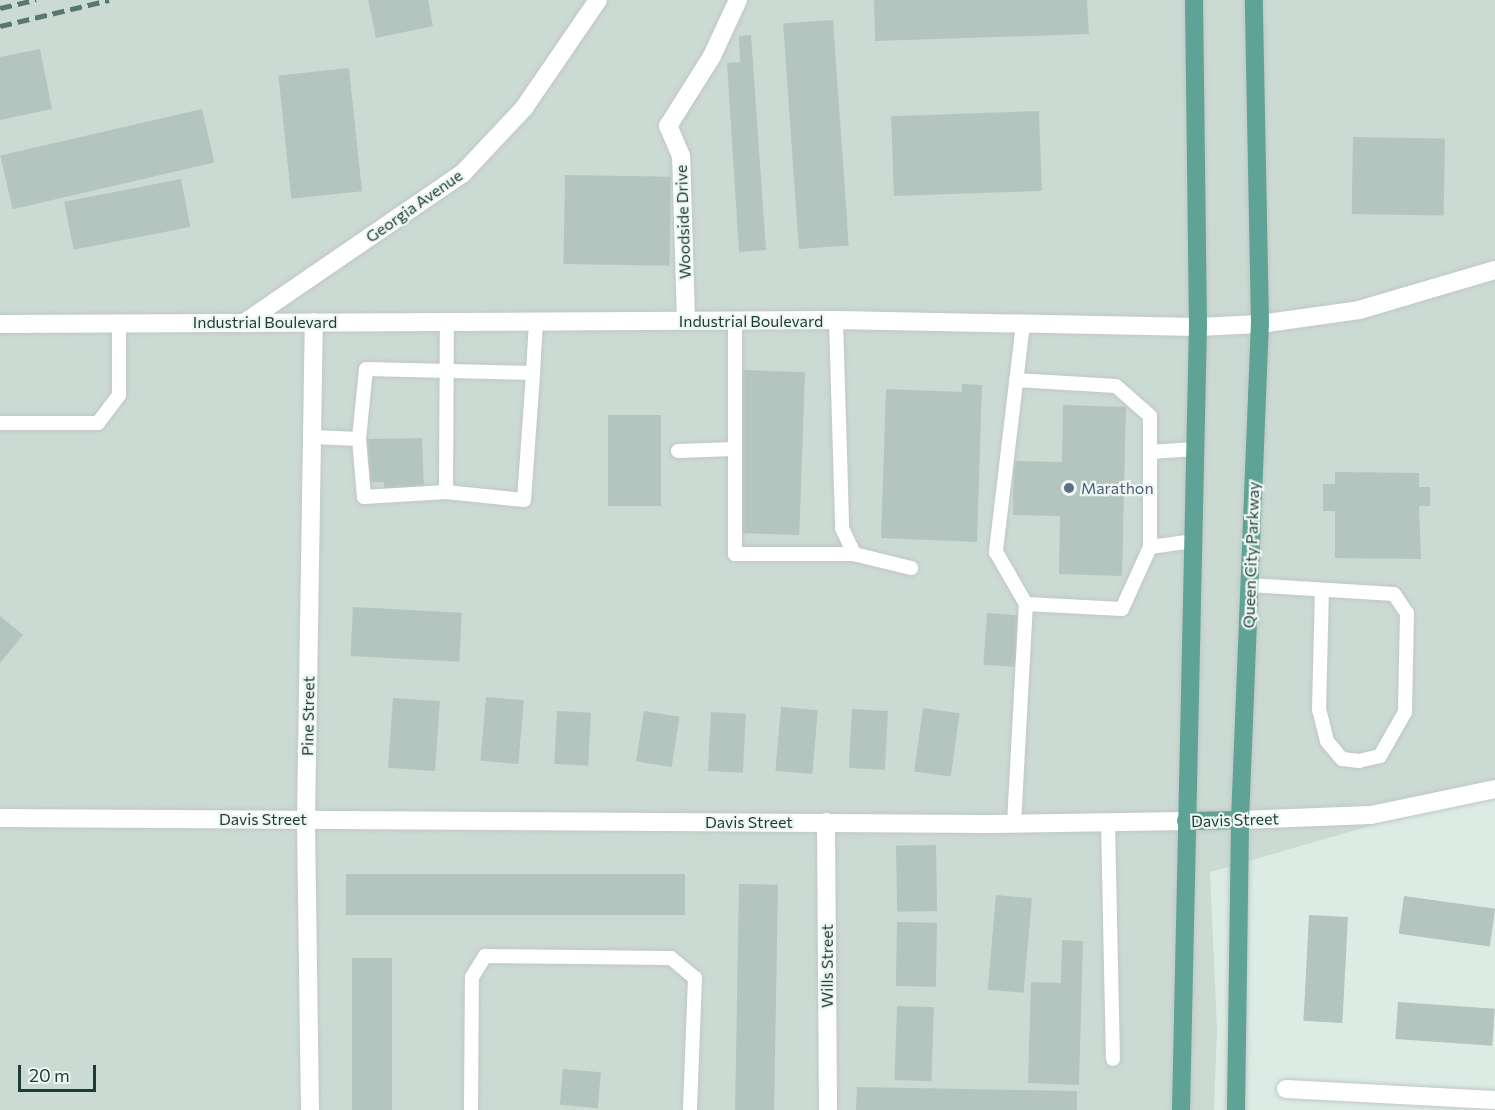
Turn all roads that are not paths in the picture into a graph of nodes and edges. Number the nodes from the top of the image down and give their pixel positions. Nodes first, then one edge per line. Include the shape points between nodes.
1 (598, 0) edge
2 (738, 0) edge
3 (1254, 0) edge
4 (1194, 3) edge
5 (1495, 270) edge
6 (836, 320) junction
7 (447, 321) junction
8 (536, 321) junction
9 (686, 321) junction
10 (735, 321) junction
11 (314, 322) junction
12 (119, 323) junction
13 (244, 323) junction
14 (0, 324) edge
15 (1023, 324) junction
16 (1260, 324) junction
17 (1198, 327) junction
18 (445, 371) junction
19 (533, 373) junction
20 (1016, 380) junction
21 (0, 423) edge
22 (312, 437) junction
23 (359, 439) junction
24 (734, 449) junction
25 (1195, 449) junction
26 (678, 451) dead end
27 (1150, 452) junction
28 (446, 492) junction
29 (1193, 541) junction
30 (1150, 547) junction
31 (854, 554) junction
32 (911, 567) dead end
33 (1250, 585) junction
34 (1322, 590) junction
35 (1026, 604) junction
36 (1495, 789) edge
37 (0, 818) edge
38 (306, 819) junction
39 (1240, 820) junction
40 (1186, 821) junction
41 (826, 822) junction
42 (1108, 822) junction
43 (1014, 824) junction
44 (1113, 1059) dead end
45 (1286, 1089) dead end
46 (1495, 1100) edge
47 (310, 1110) edge
48 (471, 1110) edge
49 (690, 1110) edge
50 (828, 1110) edge
51 (1181, 1110) edge
52 (1236, 1110) edge

1 - 13 street, Georgia Avenue via 524,108 462,174
2 - 9 street, Woodside Drive via 712,56 668,126 681,156
3 - 16 main road, Queen City Parkway
4 - 17 main road
5 - 16 street, Industrial Boulevard via 1359,310
6 - 10 street, Industrial Boulevard
6 - 15 street, Industrial Boulevard
6 - 31 lane via 842,528
7 - 8 street, Industrial Boulevard
7 - 11 street, Industrial Boulevard
7 - 18 lane
8 - 9 street, Industrial Boulevard
8 - 19 lane
9 - 10 street, Industrial Boulevard
10 - 24 lane
11 - 13 street, Industrial Boulevard
11 - 22 street, Pine Street
12 - 13 street, Industrial Boulevard
12 - 14 street, Industrial Boulevard
12 - 21 lane via 119,395 98,423
15 - 17 street, Industrial Boulevard
15 - 20 lane
16 - 17 street, Industrial Boulevard
16 - 33 main road, Queen City Parkway
17 - 25 main road
18 - 19 lane
18 - 23 lane via 366,369
18 - 28 lane
19 - 28 lane via 524,500
20 - 27 lane via 1116,386 1150,416
20 - 35 lane via 996,552
22 - 23 lane
22 - 38 street, Pine Street
23 - 28 lane via 364,497
24 - 26 lane
24 - 31 lane via 735,554
25 - 27 lane
25 - 29 main road
27 - 30 lane
29 - 30 lane
29 - 40 main road
30 - 35 lane via 1122,609
31 - 32 lane
33 - 34 lane
33 - 39 main road, Queen City Parkway
34 - 34 lane via 1394,594 1407,613 1405,712 1380,756 1359,761 1342,759 1327,741 1319,710
35 - 43 lane
36 - 39 street, Davis Street via 1371,815
37 - 38 street, Davis Street
38 - 41 street, Davis Street
38 - 47 street, Pine Street
39 - 40 main road, Davis Street
39 - 52 main road, Queen City Parkway
40 - 42 street, Davis Street
40 - 51 main road
41 - 43 street, Davis Street
41 - 50 street, Wills Street
42 - 43 street, Davis Street
42 - 44 lane
45 - 46 street
48 - 49 lane via 472,978 485,956 671,958 694,978

